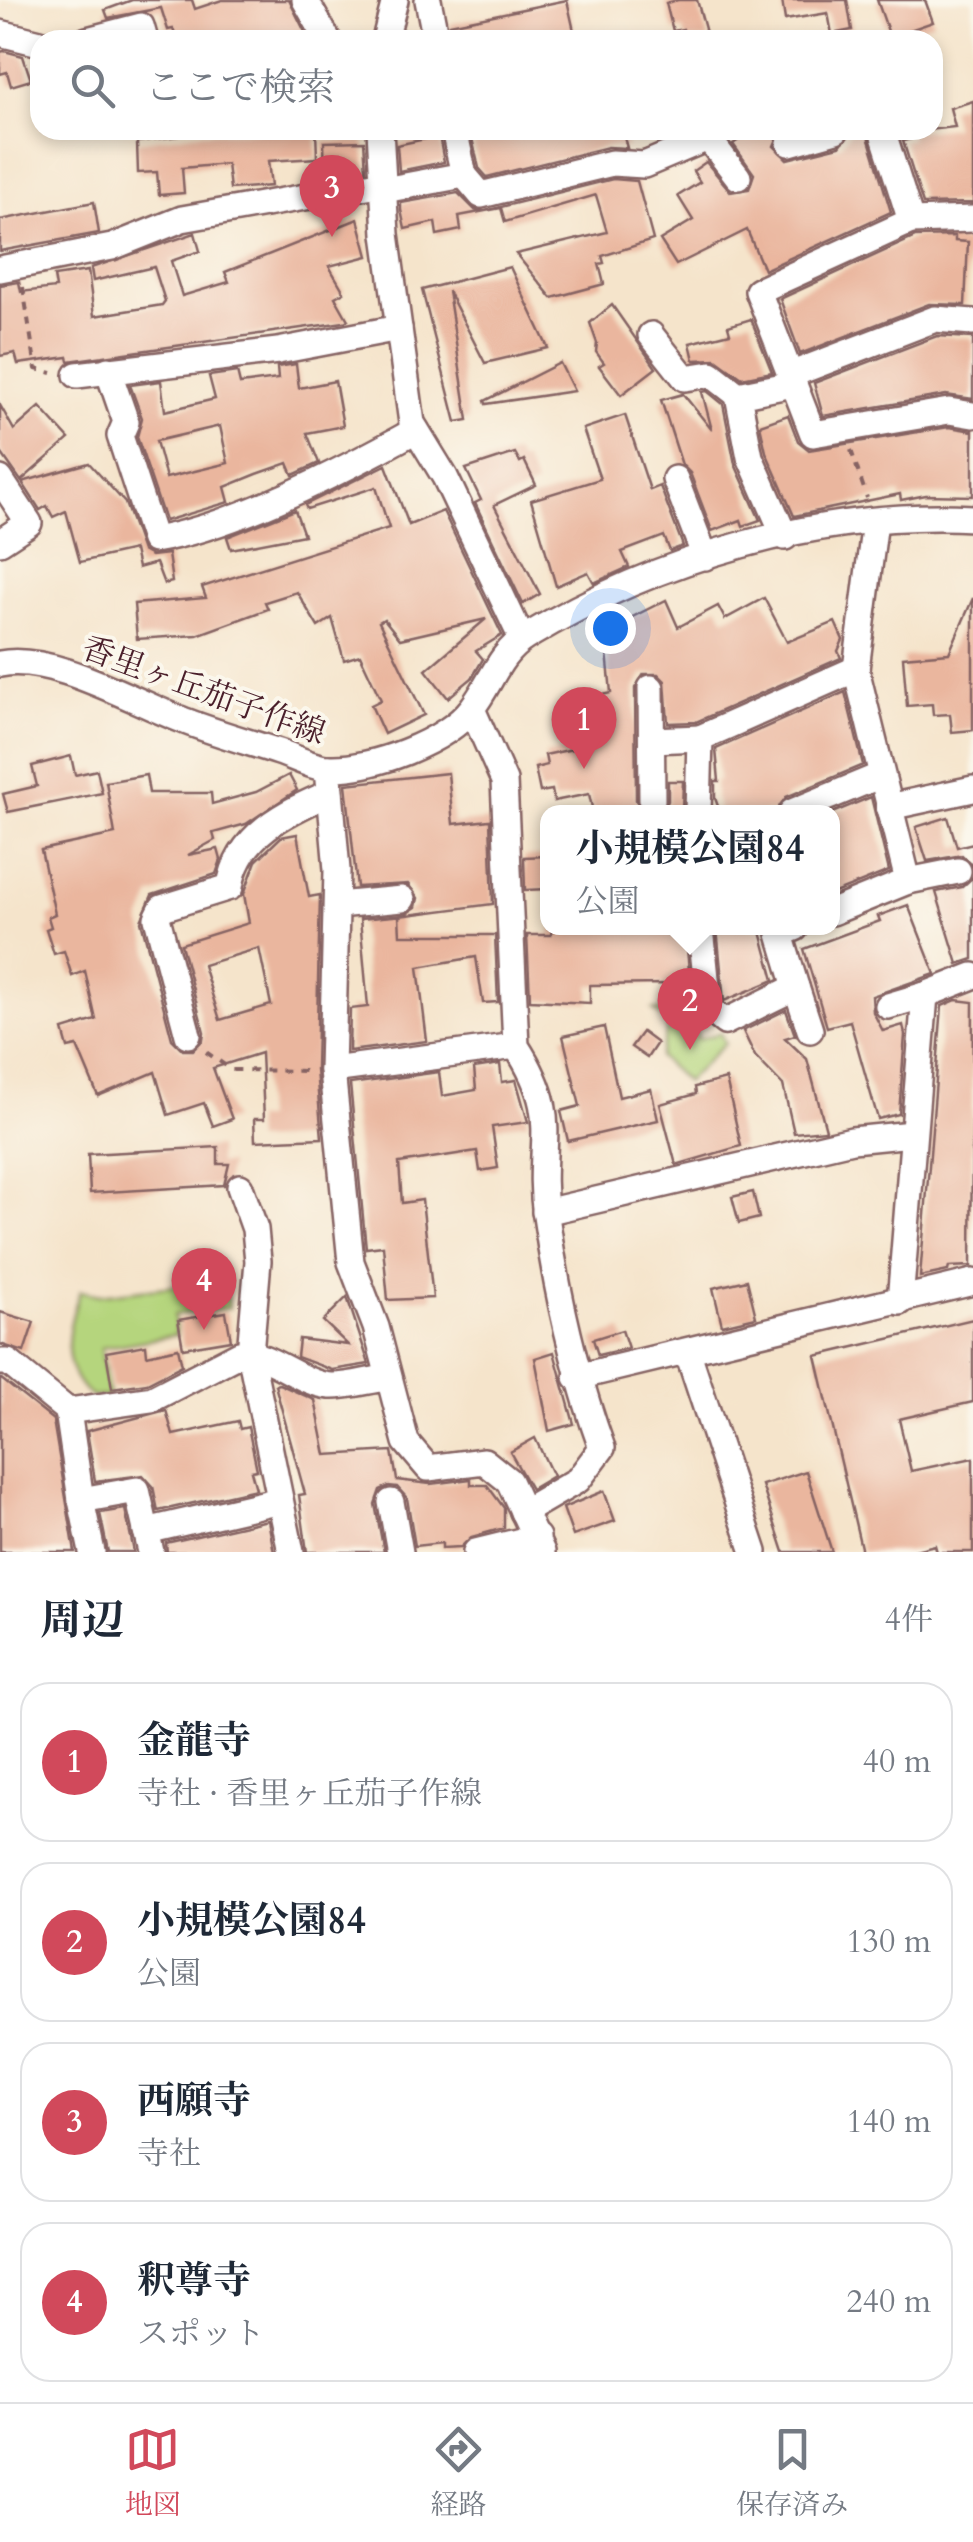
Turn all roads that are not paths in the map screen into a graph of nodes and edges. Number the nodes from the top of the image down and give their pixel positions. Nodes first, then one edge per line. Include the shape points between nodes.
1 (304, 0) edge
2 (395, 0) edge
3 (428, 0) edge
4 (322, 30) edge
5 (387, 30) edge
6 (434, 30) edge
7 (0, 33) edge
8 (30, 40) edge
9 (381, 140) edge
10 (456, 140) edge
11 (703, 140) edge
12 (710, 140) edge
13 (801, 140) edge
14 (885, 140) edge
15 (790, 143) dead end
16 (464, 175) junction
17 (738, 178) dead end
18 (384, 187) junction
19 (973, 219) edge
20 (911, 222) junction
21 (10, 267) edge
22 (973, 322) edge
23 (399, 328) junction
24 (651, 336) dead end
25 (108, 370) junction
26 (77, 376) road end
27 (792, 379) junction
28 (738, 395) junction
29 (973, 415) edge
30 (416, 430) junction
31 (0, 479) edge
32 (676, 479) dead end
33 (973, 518) edge
34 (876, 521) junction
35 (784, 537) junction
36 (0, 542) edge
37 (705, 557) junction
38 (522, 638) junction
39 (3, 656) edge
40 (856, 670) junction
41 (652, 688) dead end
42 (472, 709) junction
43 (700, 738) junction
44 (652, 740) junction
45 (879, 776) junction
46 (329, 781) junction
47 (973, 789) edge
48 (652, 800) dead end
49 (698, 805) edge
50 (809, 805) edge
51 (889, 807) junction
52 (958, 871) dead end
53 (908, 881) junction
54 (402, 899) dead end
55 (336, 905) junction
56 (840, 909) edge
57 (702, 935) edge
58 (780, 935) edge
59 (973, 976) edge
60 (796, 988) junction
61 (926, 995) junction
62 (888, 1006) dead end
63 (810, 1030) dead end
64 (188, 1035) road end
65 (516, 1046) junction
66 (332, 1070) junction
67 (912, 1134) junction
68 (240, 1187) dead end
69 (545, 1212) junction
70 (973, 1282) edge
71 (900, 1302) junction
72 (244, 1353) junction
73 (688, 1353) junction
74 (0, 1362) edge
75 (577, 1377) junction
76 (386, 1378) junction
77 (68, 1410) junction
78 (81, 1500) junction
79 (280, 1500) junction
80 (391, 1502) dead end
81 (523, 1512) junction
82 (149, 1541) edge
83 (540, 1545) edge
84 (92, 1552) edge
85 (291, 1552) edge
86 (400, 1552) edge
87 (476, 1552) edge
88 (754, 1552) edge

1 - 4 street
2 - 5 street
3 - 6 street
7 - 8 street
9 - 18 street
10 - 16 street
11 - 16 street via 644,165 612,163 481,194
12 - 17 street
13 - 15 street
14 - 20 street
16 - 18 street
18 - 21 street via 182,219 112,247
18 - 23 street
19 - 20 street
20 - 27 street via 758,291
22 - 27 street via 936,320
23 - 25 street via 278,351
23 - 30 street
24 - 28 street via 685,378 711,374
25 - 26 street
25 - 30 street via 126,422 120,436 154,540 195,533
27 - 28 street
27 - 29 street via 813,434 949,411
28 - 35 street via 750,457
30 - 38 street
31 - 36 street via 28,524
32 - 37 street
33 - 34 street, 香里ヶ丘茄子作線
34 - 35 street, 香里ヶ丘茄子作線
34 - 40 street
35 - 37 street, 香里ヶ丘茄子作線
37 - 38 street, 香里ヶ丘茄子作線 via 653,572
38 - 42 street, 香里ヶ丘茄子作線 via 495,666
39 - 46 street, 香里ヶ丘茄子作線 via 94,682
40 - 43 street
40 - 45 street
41 - 44 street
42 - 46 street, 香里ヶ丘茄子作線 via 410,752
42 - 65 street via 504,781
43 - 44 street
43 - 49 street
44 - 48 street
45 - 50 street
45 - 51 street
46 - 55 street
46 - 64 street via 257,834 232,872 230,887 162,908 157,918
47 - 51 street
51 - 53 street
52 - 53 street
53 - 56 street
54 - 55 street
55 - 66 street
57 - 60 street via 708,1009 725,1022
58 - 60 street
59 - 61 street
60 - 63 street
61 - 62 street
61 - 67 street
65 - 66 street
65 - 69 street via 537,1078 547,1118
66 - 76 street via 351,1262 376,1327
67 - 69 street via 852,1140
67 - 71 street
68 - 72 street via 258,1261
69 - 75 street
70 - 71 street
71 - 73 street
72 - 76 street via 330,1386
72 - 77 street via 152,1399
72 - 79 street
73 - 75 street
73 - 88 street
74 - 77 street
75 - 81 street via 602,1448 578,1480
76 - 81 street via 406,1442 428,1468 484,1461 508,1481
77 - 78 street
78 - 82 street via 136,1490
78 - 84 street
79 - 82 street
79 - 85 street
80 - 86 street
81 - 83 street
83 - 87 street

